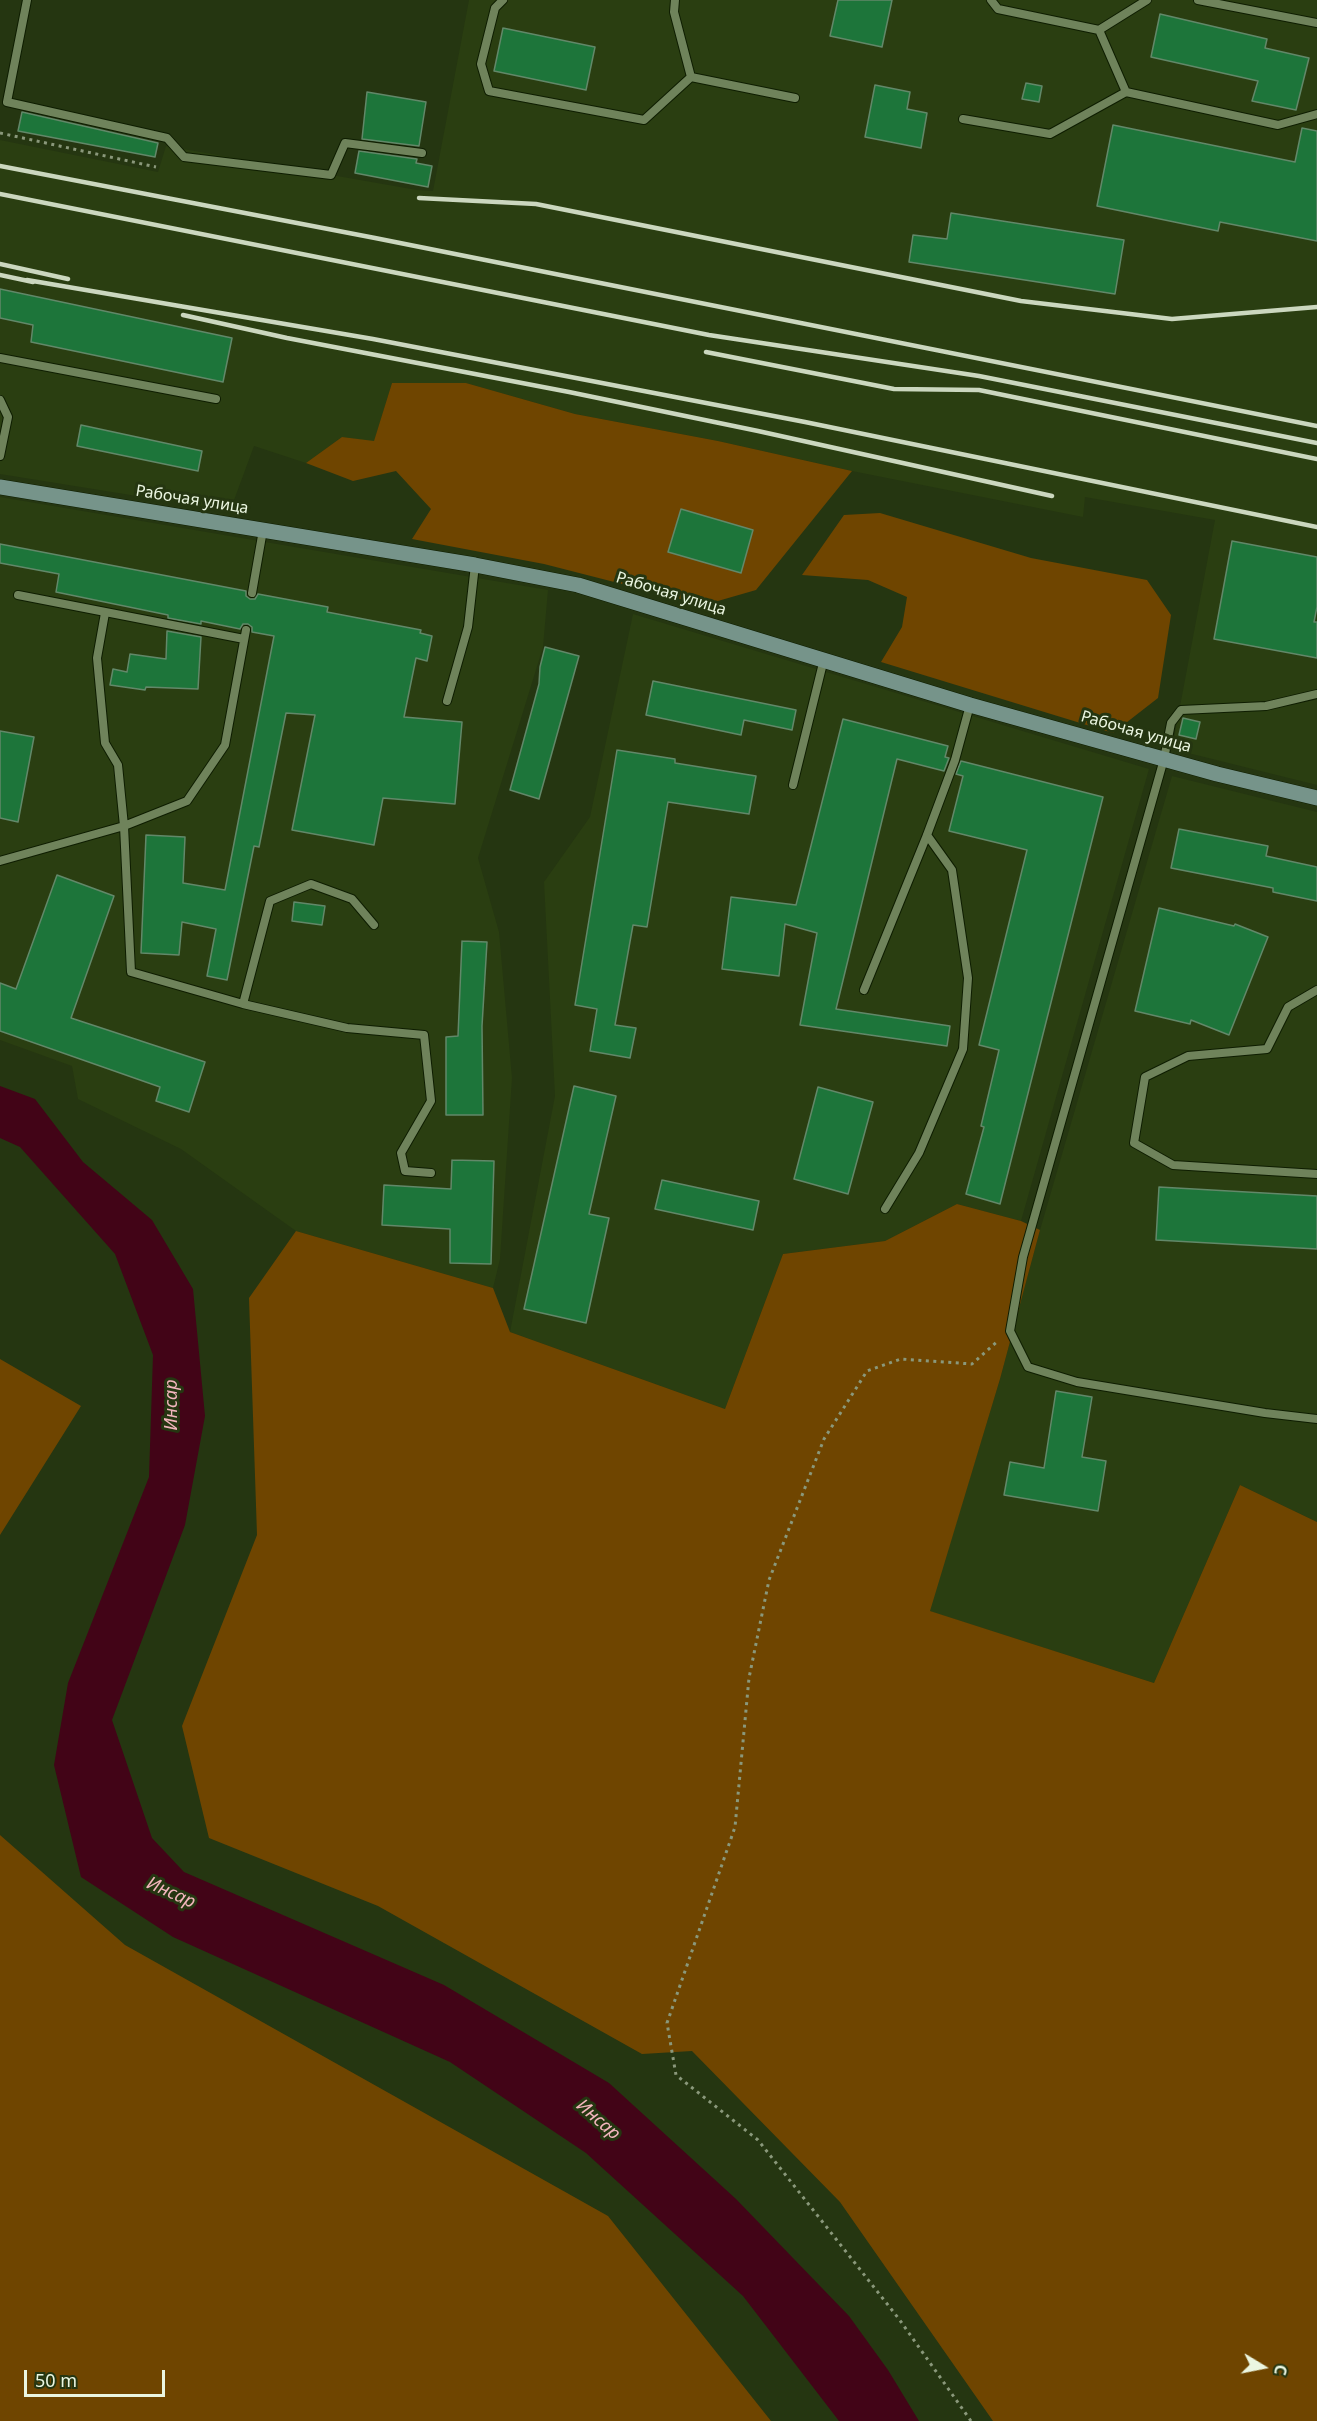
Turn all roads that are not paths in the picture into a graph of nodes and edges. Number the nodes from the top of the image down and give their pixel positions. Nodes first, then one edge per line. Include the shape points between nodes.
1 (27, 0) edge
2 (503, 0) edge
3 (675, 0) edge
4 (991, 0) edge
5 (1147, 0) edge
6 (1198, 0) edge
7 (1317, 23) edge
8 (1098, 30) junction
9 (691, 77) junction
10 (1126, 92) junction
11 (795, 98) dead end
12 (1317, 114) edge
13 (963, 119) dead end
14 (422, 153) dead end
15 (0, 358) edge
16 (216, 399) dead end
17 (0, 400) edge
18 (0, 456) edge
19 (0, 487) edge
20 (263, 530) junction
21 (476, 565) junction
22 (252, 592) dead end
23 (18, 595) dead end
24 (105, 613) junction
25 (824, 658) junction
26 (1317, 694) edge
27 (447, 700) dead end
28 (970, 705) junction
29 (1164, 759) junction
30 (793, 785) dead end
31 (1317, 798) edge
32 (124, 826) junction
33 (927, 835) junction
34 (0, 861) edge
35 (374, 925) dead end
36 (864, 990) dead end
37 (1317, 990) edge
38 (243, 1004) junction
39 (431, 1173) dead end
40 (1317, 1174) edge
41 (885, 1209) dead end
42 (1317, 1419) edge

1 - 14 lane via 7,102 167,138 184,157 320,174 331,175 345,143
2 - 9 lane via 495,8 481,64 489,91 644,120
3 - 9 lane via 674,12
4 - 8 lane via 998,9
5 - 8 lane
6 - 7 lane
8 - 10 lane
9 - 11 lane
10 - 12 lane via 1278,125
10 - 13 lane via 1050,134
15 - 16 lane
17 - 18 lane via 8,417
19 - 20 street, Рабочая улица
20 - 21 street, Рабочая улица
20 - 22 lane
21 - 25 street, Рабочая улица via 578,585
21 - 27 lane via 468,627
23 - 24 lane
24 - 32 lane via 97,658 105,743 118,765
24 - 32 lane via 245,635 225,745 187,801
25 - 28 street, Рабочая улица
25 - 30 lane
26 - 29 lane via 1266,706 1181,710 1171,723
28 - 29 street, Рабочая улица
28 - 33 lane via 955,760
29 - 31 street, Рабочая улица
29 - 42 lane via 1023,1257 1010,1331 1028,1367 1077,1382
32 - 34 lane
32 - 38 lane via 131,972
33 - 36 lane
33 - 41 lane via 952,870 968,978 963,1049 919,1153
35 - 38 lane via 352,899 311,884 270,901
37 - 40 lane via 1288,1007 1267,1049 1188,1056 1146,1077 1134,1143 1173,1165
38 - 39 lane via 347,1028 424,1035 431,1101 400,1153 405,1171

